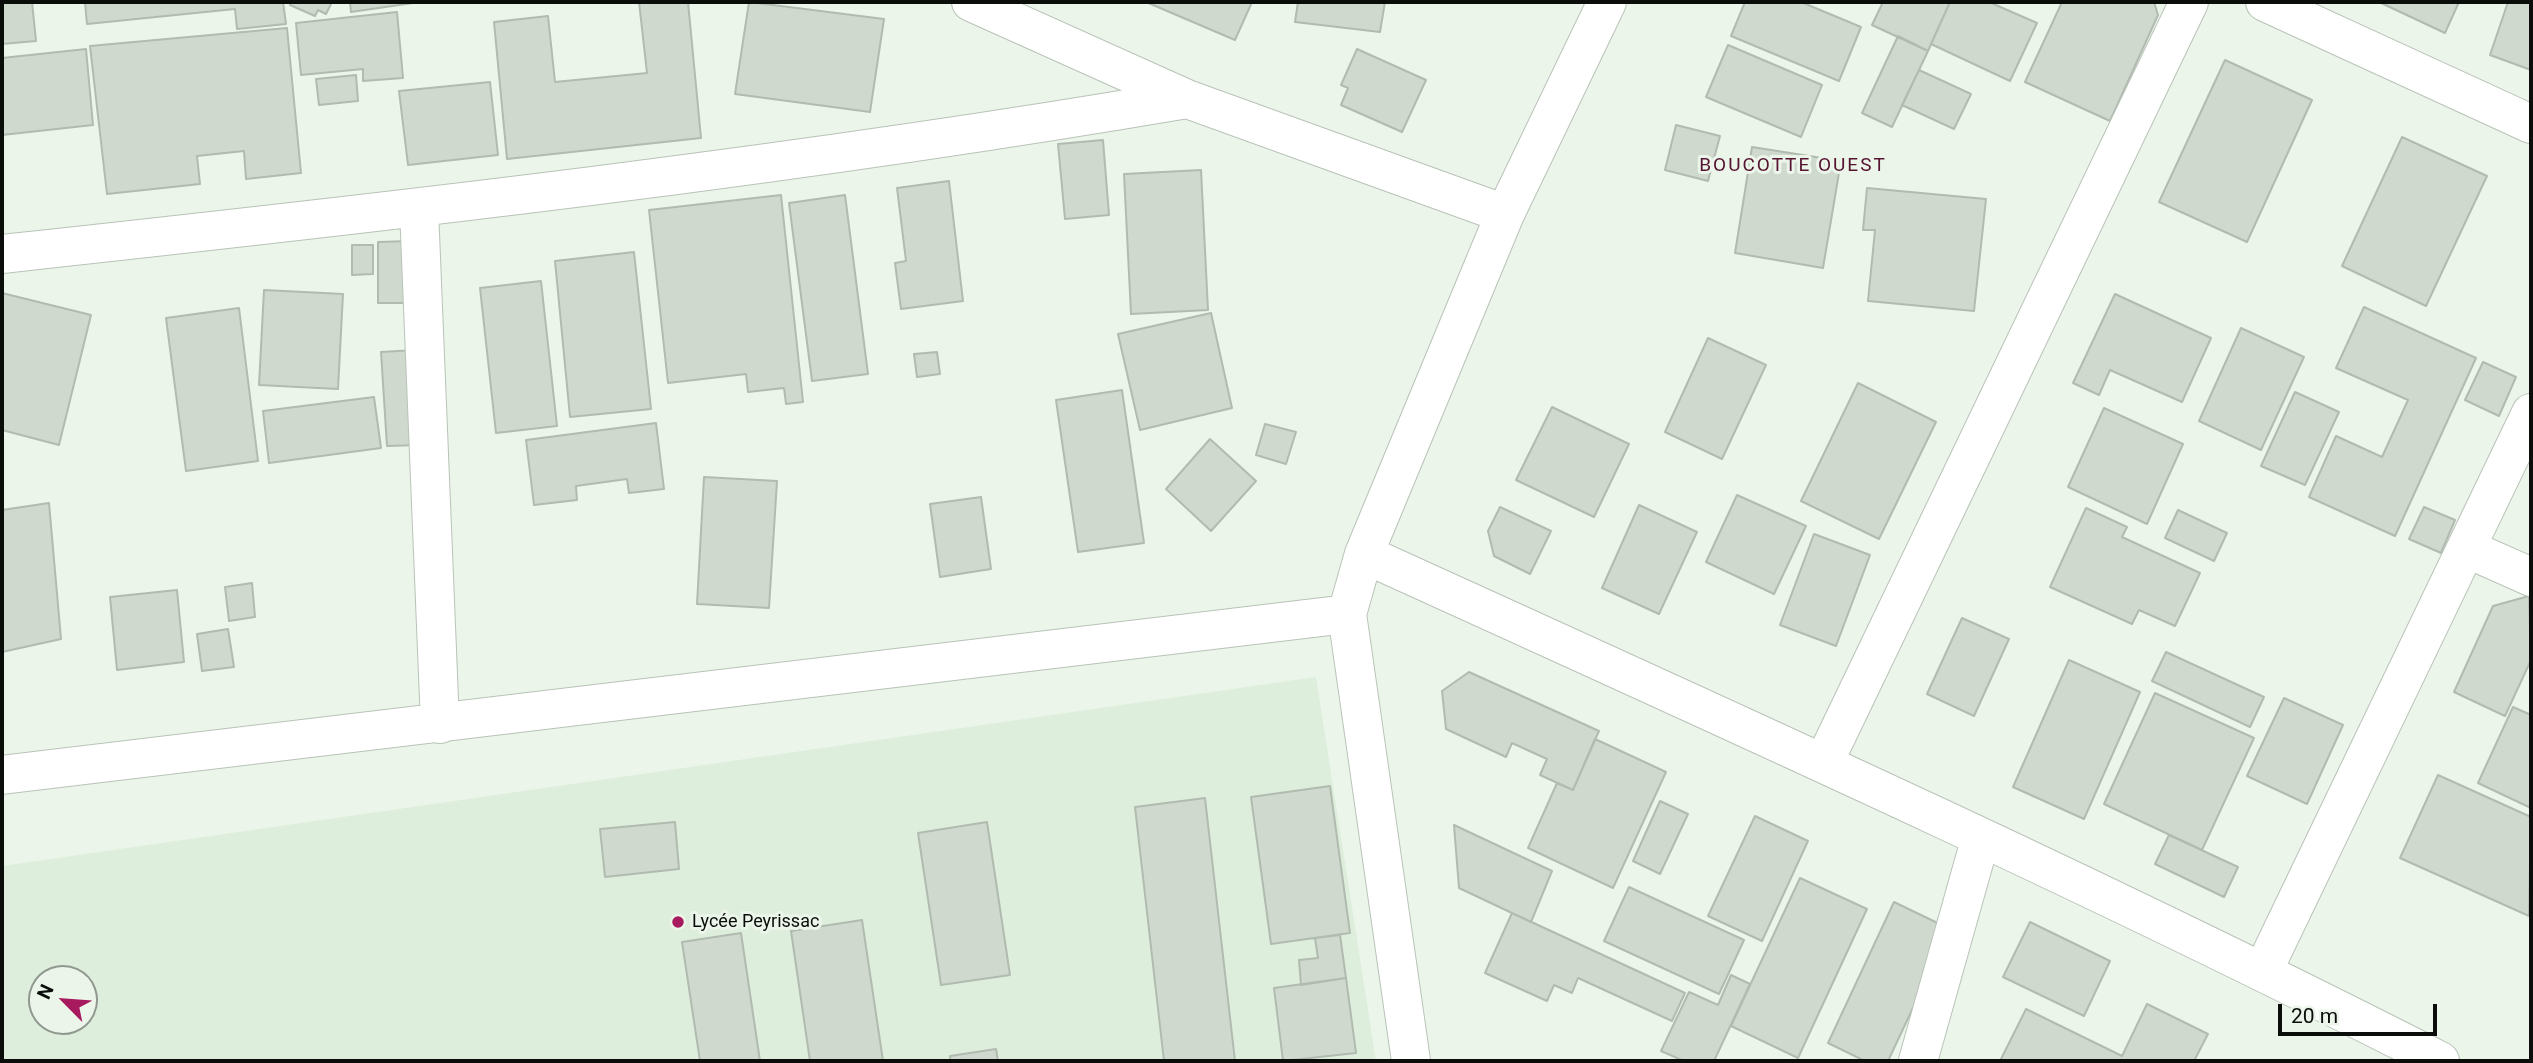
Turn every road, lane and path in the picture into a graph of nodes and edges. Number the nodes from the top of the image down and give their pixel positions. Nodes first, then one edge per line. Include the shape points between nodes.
1 (971, 2) edge
2 (1607, 2) edge
3 (2189, 2) edge
4 (2265, 2) edge
5 (1187, 99) junction
6 (2531, 124) edge
7 (419, 209) junction
8 (1505, 214) junction
9 (2, 254) edge
10 (2531, 413) edge
11 (2468, 549) junction
12 (1364, 554) junction
13 (2531, 577) edge
14 (1347, 614) junction
15 (440, 724) junction
16 (1824, 762) junction
17 (2, 775) edge
18 (1981, 836) junction
19 (2263, 971) junction
20 (1411, 1061) edge
21 (1918, 1061) edge
22 (2440, 1061) edge

1 - 5 street
2 - 8 street
3 - 16 street
4 - 6 street
5 - 7 street via 961,137
5 - 8 street
7 - 9 street
7 - 15 street
8 - 12 street
10 - 11 street
11 - 13 street
11 - 19 street
12 - 14 street
12 - 16 street
14 - 15 street
14 - 20 street
15 - 17 street
16 - 18 street
18 - 19 street
18 - 21 street
19 - 22 street

